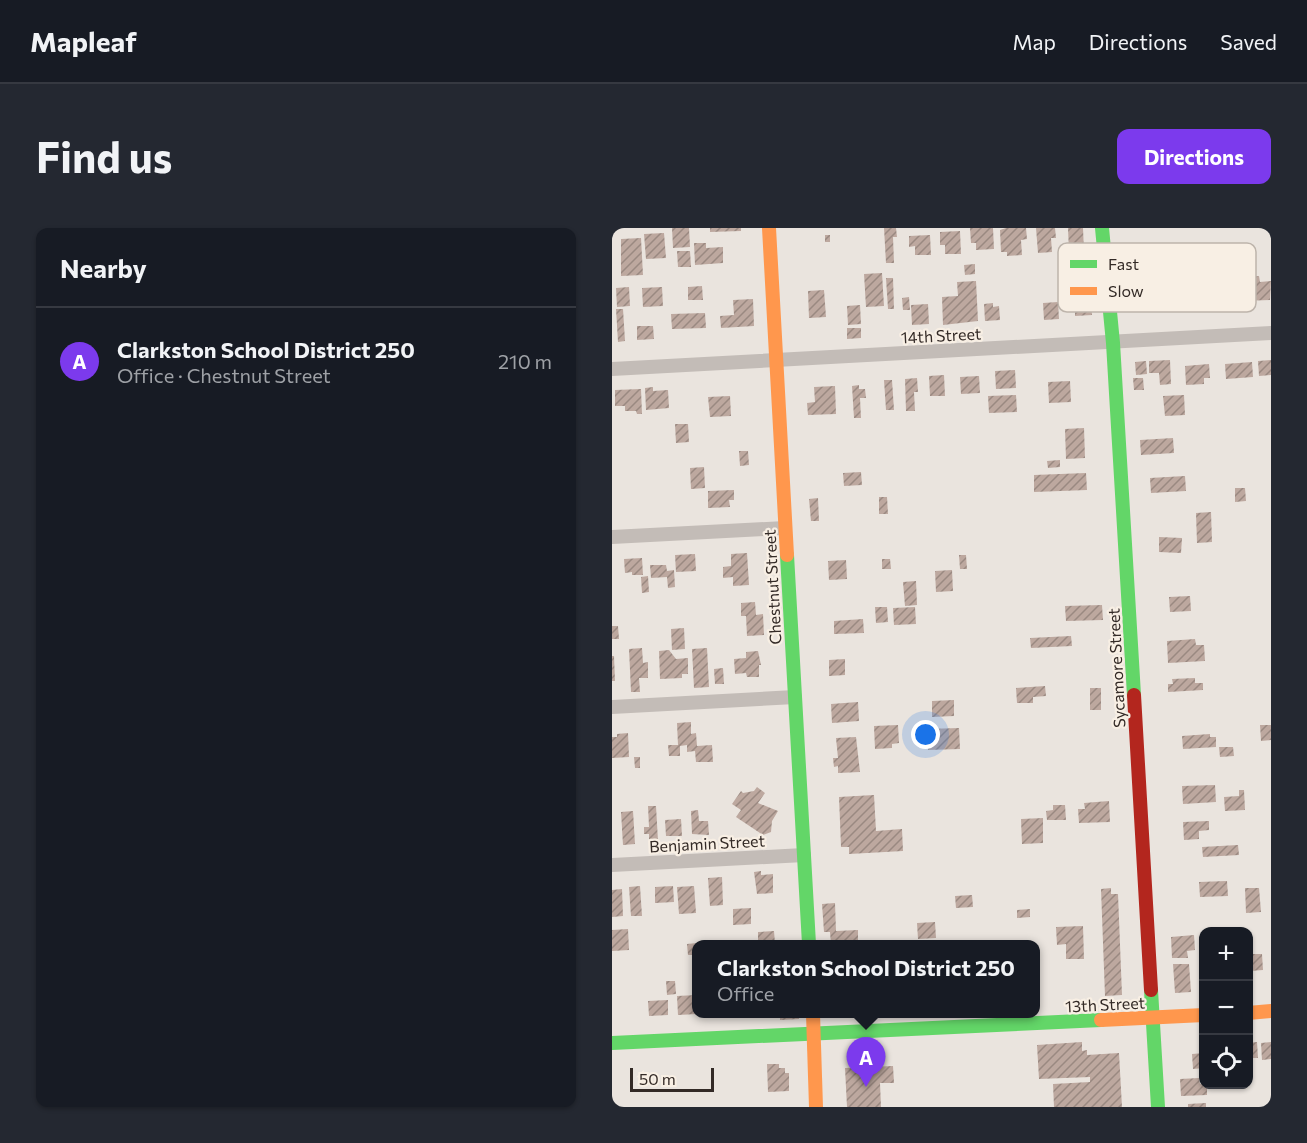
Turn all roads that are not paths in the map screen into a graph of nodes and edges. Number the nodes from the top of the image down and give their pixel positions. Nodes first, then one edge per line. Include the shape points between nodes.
1 (769, 228) edge
2 (1102, 228) edge
3 (1103, 243) edge
4 (1110, 312) edge
5 (1271, 333) edge
6 (1113, 343) junction
7 (776, 360) junction
8 (612, 369) edge
9 (785, 528) junction
10 (612, 537) edge
11 (795, 697) junction
12 (612, 707) edge
13 (804, 855) junction
14 (612, 865) edge
15 (809, 940) edge
16 (1271, 1011) edge
17 (1253, 1013) edge
18 (1199, 1015) edge
19 (813, 1018) edge
20 (1153, 1018) junction
21 (814, 1034) junction
22 (612, 1043) edge
23 (816, 1107) edge
24 (1158, 1107) edge

1 - 7 street, Chestnut Street
2 - 3 street, Sycamore Street
4 - 6 street, Sycamore Street
5 - 6 street, 14th Street
6 - 7 street, 14th Street
6 - 20 street, Sycamore Street
7 - 8 street, 14th Street
7 - 9 street, Chestnut Street
9 - 10 street
9 - 11 street, Chestnut Street
11 - 12 street
11 - 13 street, Chestnut Street
13 - 14 street, Benjamin Street
13 - 15 street, Chestnut Street
16 - 17 street
18 - 20 street, 13th Street
19 - 21 street
20 - 21 street, 13th Street
20 - 24 street, Sycamore Street
21 - 22 street, 13th Street
21 - 23 street

